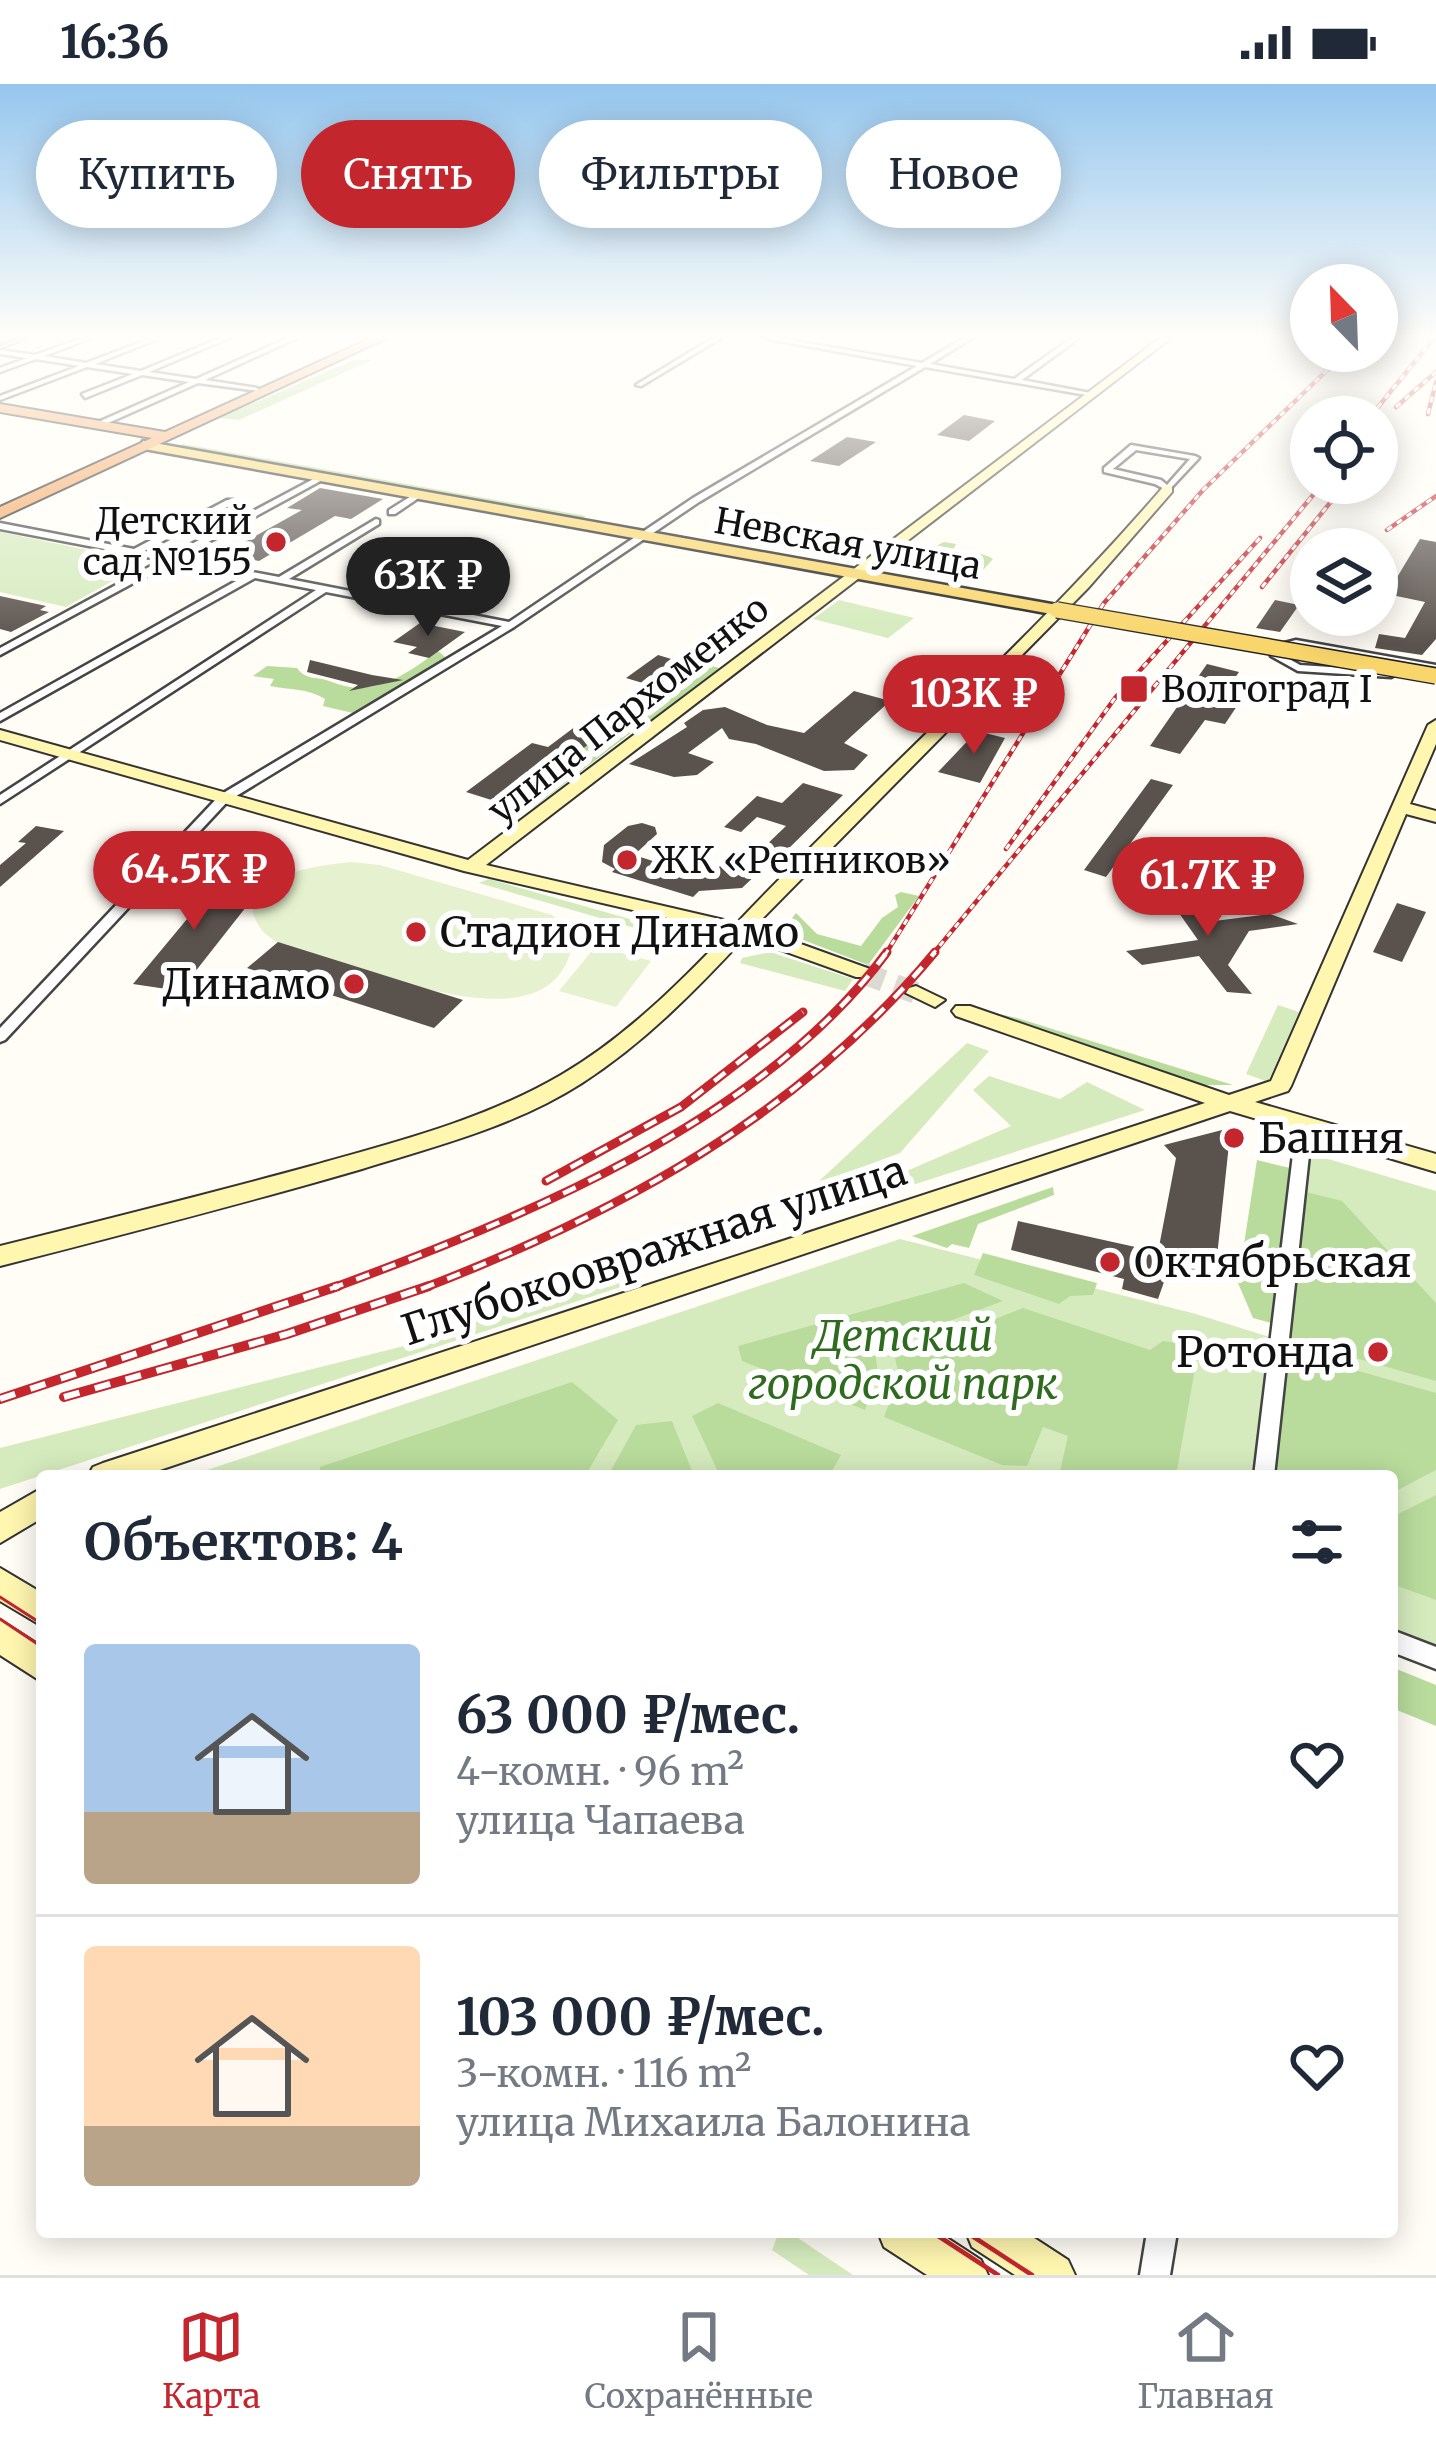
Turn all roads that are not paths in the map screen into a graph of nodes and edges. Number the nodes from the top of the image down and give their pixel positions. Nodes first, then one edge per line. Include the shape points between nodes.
1 (149, 440) edge
2 (150, 440) edge
3 (150, 440) edge
4 (798, 440) edge
5 (1030, 440) edge
6 (321, 477) junction
7 (1168, 489) junction
8 (419, 495) junction
9 (230, 502) dead end
10 (0, 509) edge
11 (392, 512) dead end
12 (591, 520) junction
13 (376, 522) dead end
14 (0, 526) edge
15 (649, 533) junction
16 (133, 554) junction
17 (169, 560) junction
18 (853, 572) junction
19 (252, 576) junction
20 (280, 581) junction
21 (323, 590) junction
22 (511, 625) junction
23 (1334, 650) junction
24 (0, 652) edge
25 (1352, 671) junction
26 (1436, 673) edge
27 (0, 718) edge
28 (1436, 725) edge
29 (0, 735) edge
30 (70, 753) junction
31 (224, 798) junction
32 (0, 800) edge
33 (1401, 807) junction
34 (1436, 817) edge
35 (471, 867) junction
36 (744, 930) junction
37 (862, 974) tunnel mouth
38 (964, 1011) dead end
39 (0, 1037) edge
40 (1230, 1103) junction
41 (1302, 1146) dead end
42 (1436, 1163) edge
43 (0, 1256) edge
44 (121, 1470) edge
45 (1265, 1470) edge
46 (36, 1501) edge
47 (36, 1503) edge
48 (0, 1510) edge
49 (0, 1529) edge
50 (0, 1583) edge
51 (36, 1607) edge
52 (0, 1636) edge
53 (1398, 1643) edge
54 (1436, 1658) edge
55 (36, 1662) edge
56 (908, 2238) edge
57 (996, 2238) edge
58 (1161, 2238) edge
59 (966, 2275) edge
60 (1053, 2275) edge
61 (1155, 2275) edge

1 - 10 highway
2 - 6 main road, Невская улица
3 - 12 main road, Невская улица
4 - 15 street
5 - 18 main road, улица Пархоменко
6 - 8 main road, Невская улица
6 - 17 street
7 - 7 street via 1193,456 1134,447 1107,469
7 - 36 main road via 1098,573
8 - 11 street
8 - 12 main road, Невская улица
9 - 16 street
12 - 15 main road, Невская улица
13 - 20 street
14 - 16 street
15 - 18 main road, Невская улица
15 - 22 street
16 - 17 street
17 - 19 street
17 - 24 street
18 - 26 main road, Невская улица, bridge
18 - 35 main road, улица Пархоменко
19 - 20 street
19 - 27 street
20 - 21 street
21 - 22 street
21 - 30 street
22 - 31 street
23 - 25 street via 1319,658
23 - 25 street via 1290,643 1276,656 1298,668
23 - 26 street
25 - 26 street
28 - 33 main road, Глубокоовражная улица
29 - 30 main road
30 - 31 main road
30 - 32 street
31 - 35 main road
31 - 39 street
33 - 34 main road
33 - 40 main road, Глубокоовражная улица via 1280,1086
35 - 36 main road
36 - 37 main road
36 - 43 main road via 643,1025 532,1101 394,1151
38 - 40 main road
40 - 42 main road
40 - 44 main road, Глубокоовражная улица
41 - 45 street
46 - 48 main road
47 - 49 main road
50 - 51 main road
52 - 55 main road
53 - 54 street
56 - 59 main road
57 - 60 main road
58 - 61 street

